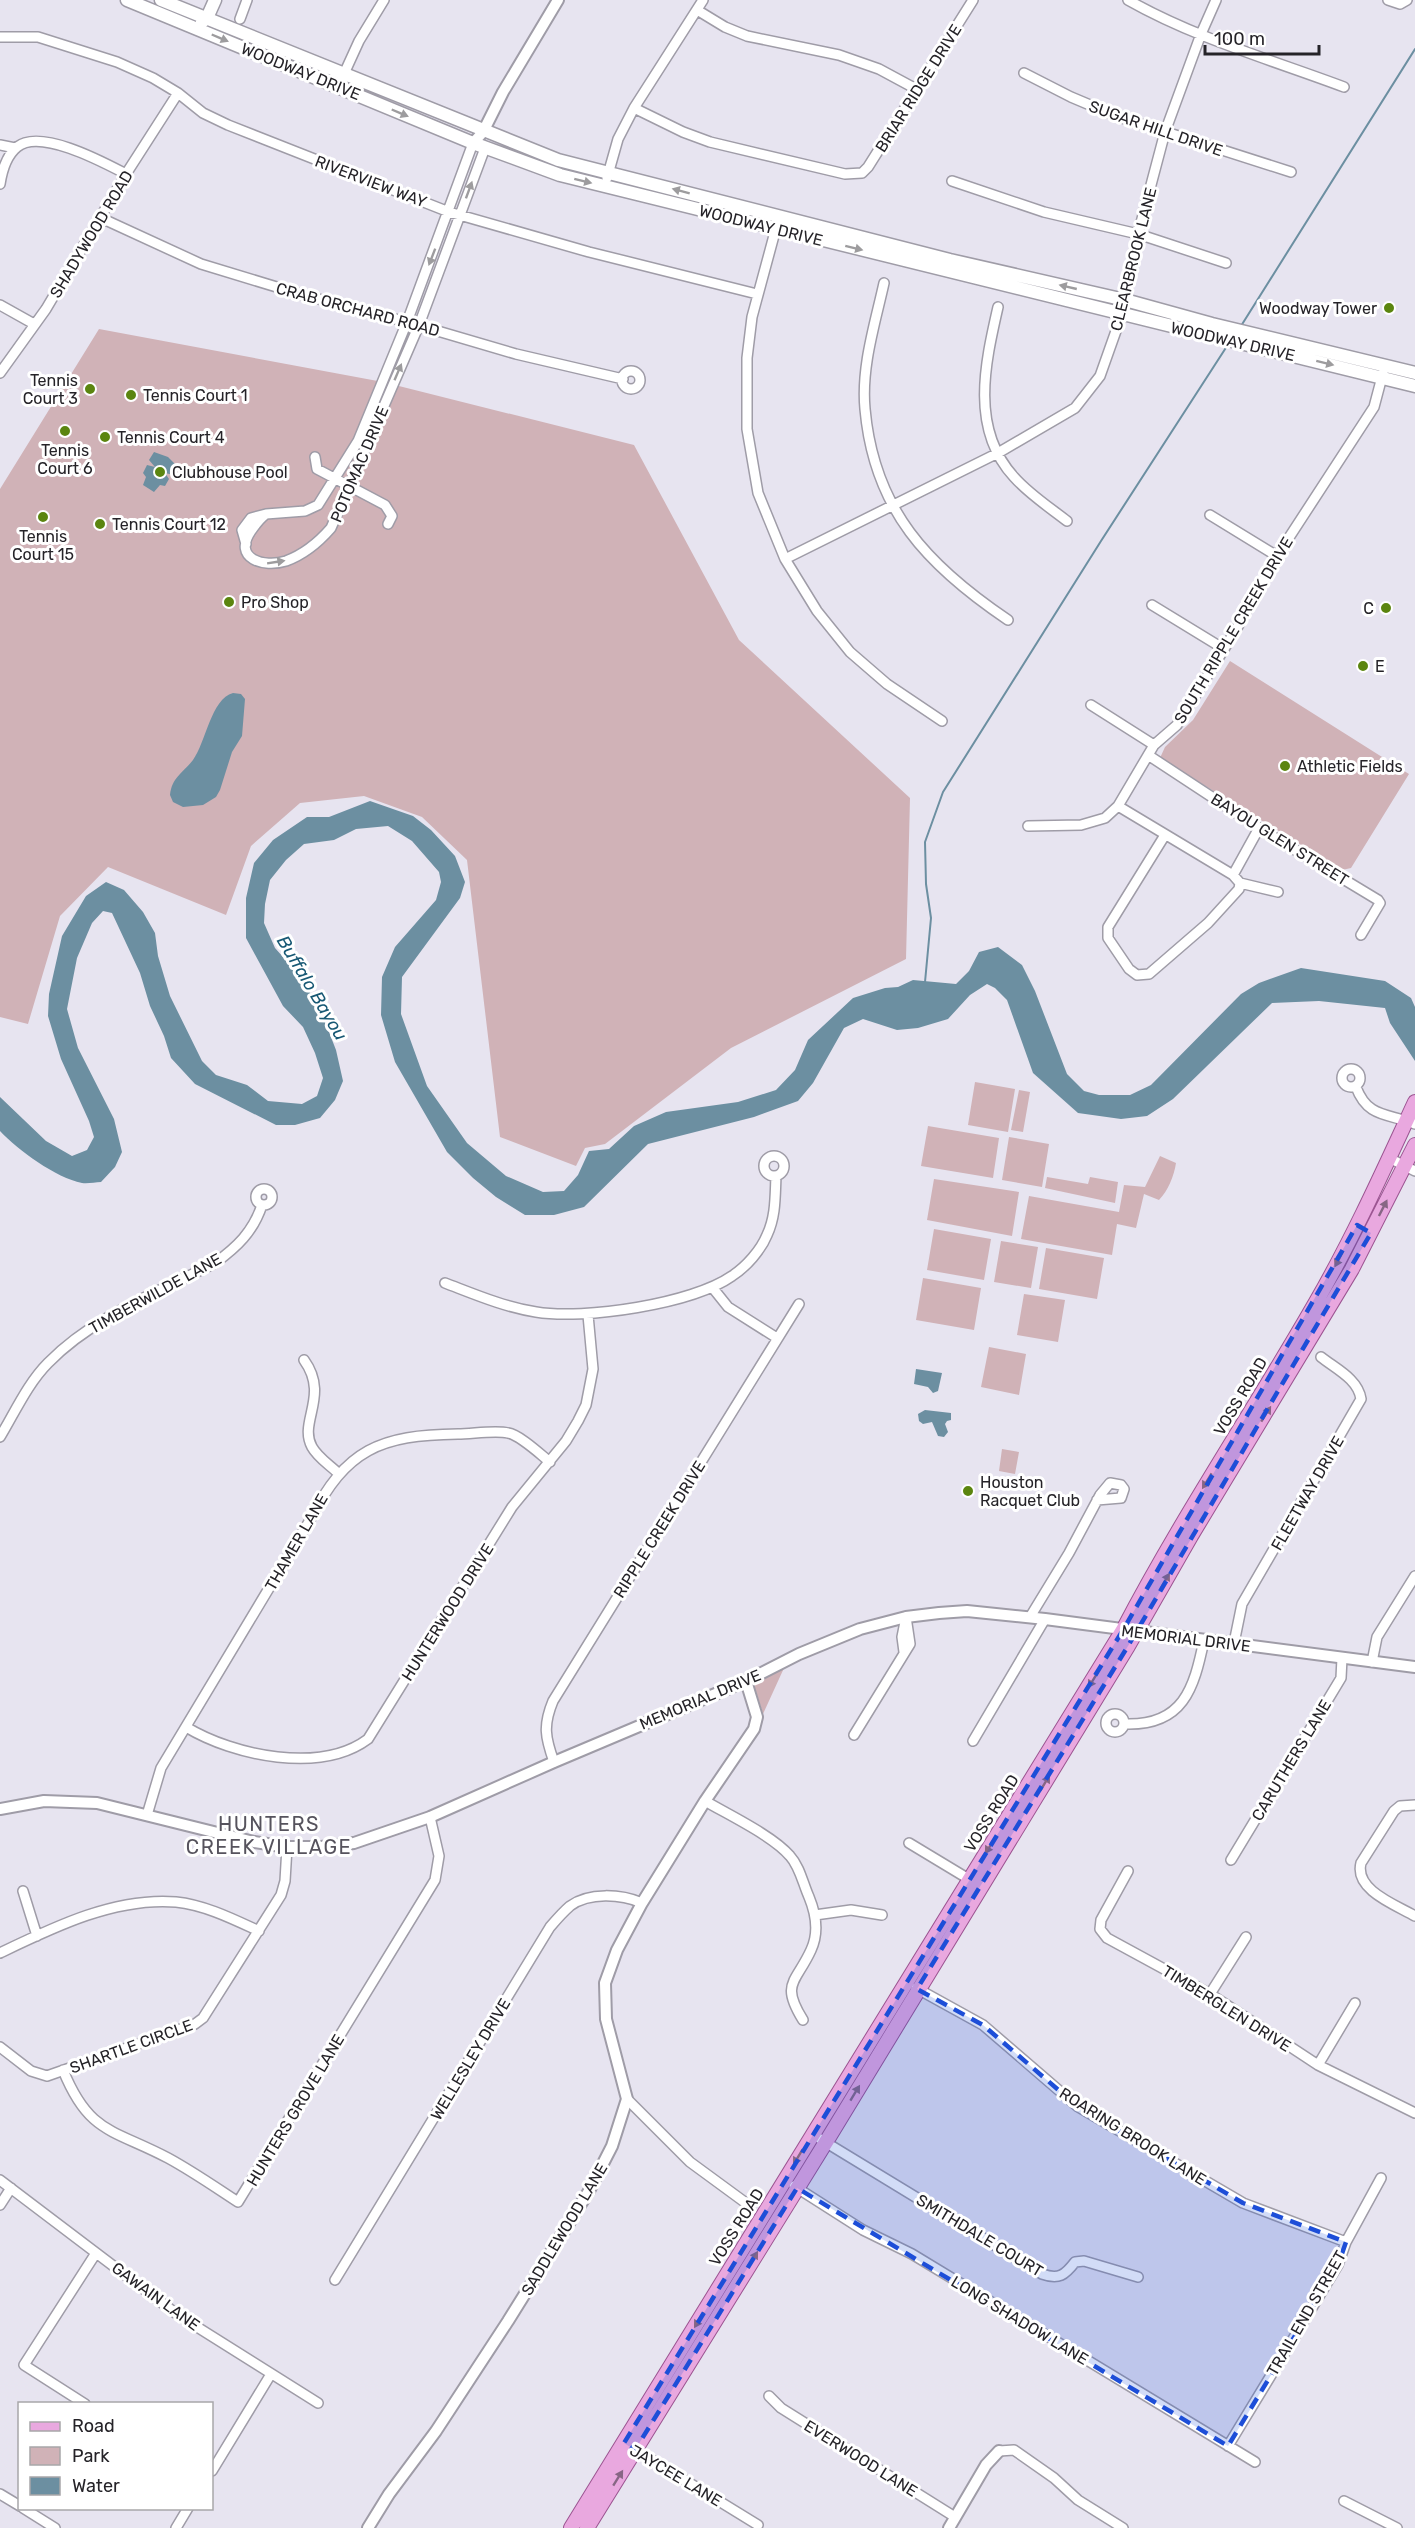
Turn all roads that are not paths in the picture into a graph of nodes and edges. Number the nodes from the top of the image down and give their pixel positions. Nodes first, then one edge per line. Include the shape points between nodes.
1 (127, 0) edge
2 (161, 0) edge
3 (199, 0) edge
4 (215, 0) edge
5 (248, 0) edge
6 (384, 0) edge
7 (558, 0) edge
8 (703, 0) edge
9 (971, 0) edge
10 (1128, 0) edge
11 (1216, 0) edge
12 (1388, 0) edge
13 (1406, 1) edge
14 (697, 9) junction
15 (194, 13) junction
16 (207, 18) junction
17 (240, 19) dead end
18 (195, 27) junction
19 (1201, 34) junction
20 (0, 37) edge
21 (1024, 73) dead end
22 (340, 81) junction
23 (1344, 87) dead end
24 (918, 90) junction
25 (178, 93) junction
26 (634, 108) junction
27 (483, 132) junction
28 (1165, 132) junction
29 (479, 145) junction
30 (0, 146) edge
31 (15, 148) junction
32 (609, 172) junction
33 (1291, 172) dead end
34 (126, 174) junction
35 (952, 181) dead end
36 (0, 184) edge
37 (605, 186) junction
38 (449, 212) junction
39 (460, 215) junction
40 (101, 218) junction
41 (777, 223) junction
42 (1138, 234) junction
43 (1226, 263) dead end
44 (948, 265) junction
45 (884, 283) dead end
46 (757, 294) junction
47 (1125, 300) junction
48 (0, 305) edge
49 (998, 307) dead end
50 (1122, 314) junction
51 (407, 322) junction
52 (34, 324) junction
53 (418, 325) junction
54 (1209, 330) junction
55 (1285, 348) junction
56 (1383, 371) junction
57 (0, 373) edge
58 (1415, 373) edge
59 (622, 379) dead end
60 (1415, 386) edge
61 (998, 453) junction
62 (315, 457) dead end
63 (334, 479) junction
64 (351, 488) junction
65 (892, 504) junction
66 (1210, 515) dead end
67 (1067, 521) dead end
68 (1277, 556) junction
69 (785, 559) junction
70 (1152, 605) dead end
71 (1008, 620) dead end
72 (1224, 649) junction
73 (1091, 705) dead end
74 (942, 721) dead end
75 (1155, 745) junction
76 (1148, 755) junction
77 (1118, 806) junction
78 (1028, 826) dead end
79 (1259, 828) junction
80 (1165, 835) junction
81 (1233, 875) junction
82 (1240, 883) junction
83 (1278, 892) dead end
84 (1362, 935) dead end
85 (1356, 1087) dead end
86 (1415, 1102) edge
87 (1411, 1122) edge
88 (1391, 1154) junction
89 (1412, 1160) edge
90 (776, 1176) dead end
91 (262, 1205) dead end
92 (1357, 1225) junction
93 (1371, 1233) junction
94 (445, 1282) dead end
95 (712, 1287) junction
96 (799, 1304) dead end
97 (588, 1315) junction
98 (777, 1338) junction
99 (1321, 1357) dead end
100 (304, 1360) dead end
101 (1269, 1380) junction
102 (1281, 1388) junction
103 (0, 1437) edge
104 (1221, 1458) junction
105 (550, 1462) junction
106 (1234, 1466) junction
107 (339, 1474) junction
108 (1097, 1500) dead end
109 (1415, 1576) edge
110 (906, 1617) junction
111 (1030, 1617) junction
112 (1046, 1619) junction
113 (1130, 1631) junction
114 (1204, 1640) junction
115 (1234, 1643) junction
116 (1342, 1658) junction
117 (1372, 1662) junction
118 (1415, 1667) edge
119 (746, 1681) junction
120 (1125, 1724) dead end
121 (186, 1727) junction
122 (854, 1736) dead end
123 (973, 1741) dead end
124 (554, 1762) junction
125 (705, 1801) junction
126 (1415, 1805) edge
127 (0, 1809) edge
128 (147, 1815) junction
129 (430, 1817) junction
130 (909, 1843) dead end
131 (287, 1847) junction
132 (1231, 1860) dead end
133 (1128, 1871) dead end
134 (970, 1879) junction
135 (982, 1887) junction
136 (23, 1891) dead end
137 (642, 1903) junction
138 (882, 1915) dead end
139 (815, 1916) junction
140 (1415, 1916) edge
141 (259, 1931) junction
142 (37, 1936) junction
143 (1246, 1937) dead end
144 (0, 1953) edge
145 (912, 1986) junction
146 (1210, 1994) junction
147 (1355, 2003) dead end
148 (803, 2020) dead end
149 (0, 2047) edge
150 (861, 2055) junction
151 (873, 2063) junction
152 (1318, 2065) junction
153 (63, 2070) junction
154 (627, 2099) junction
155 (1415, 2113) edge
156 (812, 2134) junction
157 (826, 2142) junction
158 (1381, 2178) dead end
159 (0, 2180) edge
160 (784, 2180) junction
161 (11, 2188) junction
162 (797, 2188) junction
163 (0, 2205) edge
164 (750, 2206) dead end
165 (1346, 2242) junction
166 (96, 2253) junction
167 (1138, 2277) dead end
168 (335, 2280) dead end
169 (718, 2287) junction
170 (731, 2295) junction
171 (271, 2374) junction
172 (673, 2375) junction
173 (769, 2396) dead end
174 (83, 2402) edge
175 (318, 2403) dead end
176 (1228, 2446) junction
177 (629, 2447) junction
178 (999, 2451) joint
179 (1255, 2462) dead end
180 (213, 2469) edge
181 (0, 2494) edge
182 (1344, 2501) dead end
183 (18, 2505) edge
184 (26, 2510) edge
185 (187, 2510) edge
186 (955, 2517) junction
187 (758, 2525) dead end
188 (574, 2527) edge
189 (55, 2528) edge
190 (176, 2528) edge
191 (368, 2528) edge
192 (587, 2528) edge
193 (949, 2528) edge
194 (1123, 2528) edge
195 (1397, 2528) edge

1 - 18 main road, WOODWAY DRIVE
2 - 15 main road, WOODWAY DRIVE
3 - 15 main road
4 - 16 main road
5 - 17 street
6 - 22 street
7 - 27 street, POTOMAC DRIVE
8 - 14 street
9 - 24 street, BRIAR RIDGE DRIVE
10 - 19 street
11 - 19 street, CLEARBROOK LANE
12 - 13 street via 1400,4
14 - 24 street via 747,36 839,55 879,69
14 - 26 street
15 - 16 main road, WOODWAY DRIVE
15 - 18 main road
16 - 18 main road
16 - 22 main road, WOODWAY DRIVE
18 -> 22 main road, WOODWAY DRIVE
19 - 23 street
19 - 28 street, CLEARBROOK LANE
20 - 25 street, RIVERVIEW WAY via 38,37 70,46 117,62
21 - 28 street, SUGAR HILL DRIVE via 1080,101
22 - 27 main road, WOODWAY DRIVE
22 -> 29 main road, WOODWAY DRIVE
24 - 26 street, BRIAR RIDGE DRIVE via 862,173 845,174 710,142
25 - 34 street, SHADYWOOD ROAD
25 - 38 street, RIVERVIEW WAY via 203,113 228,124
26 - 32 street via 618,140
27 - 29 street, POTOMAC DRIVE
27 - 32 main road, WOODWAY DRIVE via 558,160
28 - 33 street, SUGAR HILL DRIVE
28 - 42 street, CLEARBROOK LANE
29 -> 37 main road, WOODWAY DRIVE via 560,175
29 - 38 street, POTOMAC DRIVE
39 -> 29 street, POTOMAC DRIVE
30 - 31 street
31 - 34 street via 23,143 42,142 90,156
31 - 36 street via 4,165
32 - 37 street
41 -> 32 main road, WOODWAY DRIVE
34 - 40 street, SHADYWOOD ROAD
35 - 42 street via 1044,212
37 - 41 main road, WOODWAY DRIVE
38 - 39 street, RIVERVIEW WAY
38 -> 51 street, POTOMAC DRIVE
39 - 46 street, RIVERVIEW WAY
39 - 53 street, POTOMAC DRIVE
40 - 51 street, CRAB ORCHARD ROAD via 201,264 303,296
40 - 52 street, SHADYWOOD ROAD
41 - 44 main road, WOODWAY DRIVE
41 - 46 street
42 - 43 street
42 - 47 street, CLEARBROOK LANE
47 -> 44 main road, WOODWAY DRIVE
44 - 50 main road, WOODWAY DRIVE
45 - 65 street via 868,352 865,408 876,465
46 - 69 street via 747,358 747,429 758,493
47 - 50 street, CLEARBROOK LANE
47 - 54 main road, WOODWAY DRIVE
48 - 52 street
49 - 61 street via 983,391 986,422
50 - 54 main road, WOODWAY DRIVE
50 - 61 street, CLEARBROOK LANE via 1100,376 1075,408
51 - 53 street, CRAB ORCHARD ROAD
51 - 63 street, POTOMAC DRIVE via 357,441
52 - 57 street, SHADYWOOD ROAD
53 - 59 street, CRAB ORCHARD ROAD
64 -> 53 street, POTOMAC DRIVE
54 - 55 main road, WOODWAY DRIVE via 1248,345
54 - 55 main road, WOODWAY DRIVE via 1255,334
55 - 56 main road, WOODWAY DRIVE
56 - 58 main road, WOODWAY DRIVE
56 - 60 main road, WOODWAY DRIVE
56 - 68 street, SOUTH RIPPLE CREEK DRIVE via 1374,406
61 - 65 street, CLEARBROOK LANE
61 - 67 street via 1013,476
62 - 63 street via 317,469
63 - 64 street
63 -> 64 street, POTOMAC DRIVE via 311,508 260,518 248,536 247,553 255,561 267,564 305,552 331,528
65 - 69 street, CLEARBROOK LANE
65 - 71 street via 919,545 944,572
66 - 68 street
68 - 72 street, SOUTH RIPPLE CREEK DRIVE
69 - 74 street via 816,611 850,652 887,684
70 - 72 street
72 - 75 street, SOUTH RIPPLE CREEK DRIVE via 1177,725
73 - 75 street
75 - 76 street, SOUTH RIPPLE CREEK DRIVE
76 - 77 street, SOUTH RIPPLE CREEK DRIVE
76 - 79 street, BAYOU GLEN STREET
77 - 78 street, SOUTH RIPPLE CREEK DRIVE via 1105,818 1081,825
77 - 80 street
79 - 81 street
79 - 84 street, BAYOU GLEN STREET via 1378,900 1380,903
80 - 81 street
80 - 82 street via 1108,927 1108,938 1137,975 1149,974 1208,923
81 - 82 street
82 - 83 street
85 - 87 street via 1360,1099 1372,1110
86 - 87 main road, VOSS ROAD
87 - 88 main road, VOSS ROAD
88 - 89 street
88 - 92 main road, VOSS ROAD
93 -> 89 main road, VOSS ROAD
90 - 95 street via 774,1213 767,1236 733,1276
91 - 103 street, TIMBERWILDE LANE via 245,1238 215,1263 86,1330 66,1346 46,1364
92 - 93 main road
92 -> 101 main road, VOSS ROAD
93 - 102 main road, VOSS ROAD
94 - 97 street via 489,1300 537,1312
95 - 97 street via 653,1305
95 - 98 street via 728,1307
96 - 98 street, RIPPLE CREEK DRIVE
97 - 105 street, HUNTERWOOD DRIVE via 593,1369 590,1389 578,1421
98 - 124 street, RIPPLE CREEK DRIVE via 554,1701 545,1731
99 - 115 street, FLEETWAY DRIVE via 1353,1381 1361,1399 1242,1604
100 - 107 street via 316,1383 308,1432 310,1444
101 - 102 main road
101 - 104 main road, VOSS ROAD
106 -> 102 main road, VOSS ROAD
104 - 106 main road
104 -> 113 main road, VOSS ROAD via 1156,1568
105 - 107 street, THAMER LANE via 509,1433 414,1436 381,1445
105 - 121 street, HUNTERWOOD DRIVE via 512,1507 368,1739 340,1754 303,1759 226,1747
113 -> 106 main road, VOSS ROAD
107 - 121 street, THAMER LANE
108 - 111 street
109 - 117 street via 1377,1637
110 - 111 street, MEMORIAL DRIVE via 967,1611
110 - 119 street, MEMORIAL DRIVE via 799,1654
110 - 122 street via 910,1644
111 - 112 street, MEMORIAL DRIVE
112 - 113 street, MEMORIAL DRIVE
112 - 123 street
113 - 114 street, MEMORIAL DRIVE
113 -> 134 main road, VOSS ROAD
135 -> 113 main road, VOSS ROAD
114 - 115 street, MEMORIAL DRIVE
114 - 120 street via 1193,1685 1177,1709 1152,1722
115 - 116 street, MEMORIAL DRIVE
116 - 117 street, MEMORIAL DRIVE
116 - 132 street, CARUTHERS LANE via 1341,1678
117 - 118 street, MEMORIAL DRIVE
119 - 124 street, MEMORIAL DRIVE
119 - 125 street via 757,1717 754,1729
121 - 128 street, THAMER LANE via 161,1768
124 - 129 street, MEMORIAL DRIVE
125 - 137 street
125 - 139 street via 789,1854
126 - 140 street via 1400,1806 1394,1811 1359,1871 1368,1886
127 - 128 street, MEMORIAL DRIVE via 44,1802 97,1803
128 - 131 street, MEMORIAL DRIVE
129 - 131 street, MEMORIAL DRIVE via 354,1843
129 - 153 street, HUNTERS GROVE LANE via 439,1856 435,1880 238,2202 169,2158 108,2130 86,2114
130 - 134 street
131 - 141 street, SHARTLE CIRCLE via 281,1895
133 - 146 street, TIMBERGLEN DRIVE via 1101,1920 1100,1929 1107,1938
134 - 135 street
134 - 145 main road, VOSS ROAD
135 - 145 main road, VOSS ROAD
136 - 142 street
137 - 154 street via 616,1950 605,1983 606,2019
137 - 168 street, WELLESLEY DRIVE via 629,1897 594,1896 570,1906 550,1927
138 - 139 street via 851,1910
139 - 148 street via 812,1949 790,1990
141 - 142 street via 210,1910 177,1902 137,1902
141 - 153 street, SHARTLE CIRCLE via 203,2018 195,2024
142 - 144 street
143 - 146 street
145 - 150 main road, VOSS ROAD
145 - 151 main road, VOSS ROAD
145 - 165 street, ROARING BROOK LANE via 983,2025 1086,2112 1243,2204
146 - 152 street, TIMBERGLEN DRIVE
147 - 152 street
149 - 153 street, SHARTLE CIRCLE via 38,2075
150 - 151 main road
150 - 156 main road, VOSS ROAD
157 -> 151 main road, VOSS ROAD
152 - 155 street, TIMBERGLEN DRIVE
154 - 164 street via 690,2162
154 - 191 street, SADDLEWOOD LANE via 612,2146 589,2191 436,2432
156 - 157 street, SMITHDALE COURT
156 -> 160 main road, VOSS ROAD
157 - 162 main road, VOSS ROAD
157 - 167 street, SMITHDALE COURT via 1042,2274 1059,2277 1075,2262 1084,2261
158 - 165 street, TRAIL END STREET
159 - 161 street, GAWAIN LANE
160 - 162 street, LONG SHADOW LANE
160 - 169 main road, VOSS ROAD
161 - 163 street
161 - 166 street, GAWAIN LANE
170 -> 162 main road, VOSS ROAD
162 - 176 street, LONG SHADOW LANE
165 - 176 street, TRAIL END STREET via 1338,2265
166 - 171 street, GAWAIN LANE via 178,2314
166 - 174 street via 24,2365
169 - 170 main road
169 -> 172 main road, VOSS ROAD
170 - 172 main road, VOSS ROAD
171 - 175 street, GAWAIN LANE
171 - 180 street
172 - 177 main road, VOSS ROAD
173 - 186 street, EVERWOOD LANE via 781,2409
176 - 179 street, LONG SHADOW LANE
177 - 187 street, JAYCEE LANE
177 - 188 main road, VOSS ROAD
192 -> 177 main road, VOSS ROAD
178 - 186 street via 986,2464
178 - 194 street via 1014,2450 1078,2500
181 - 183 street
182 - 195 street
184 - 189 street
185 - 190 street
186 - 193 street

